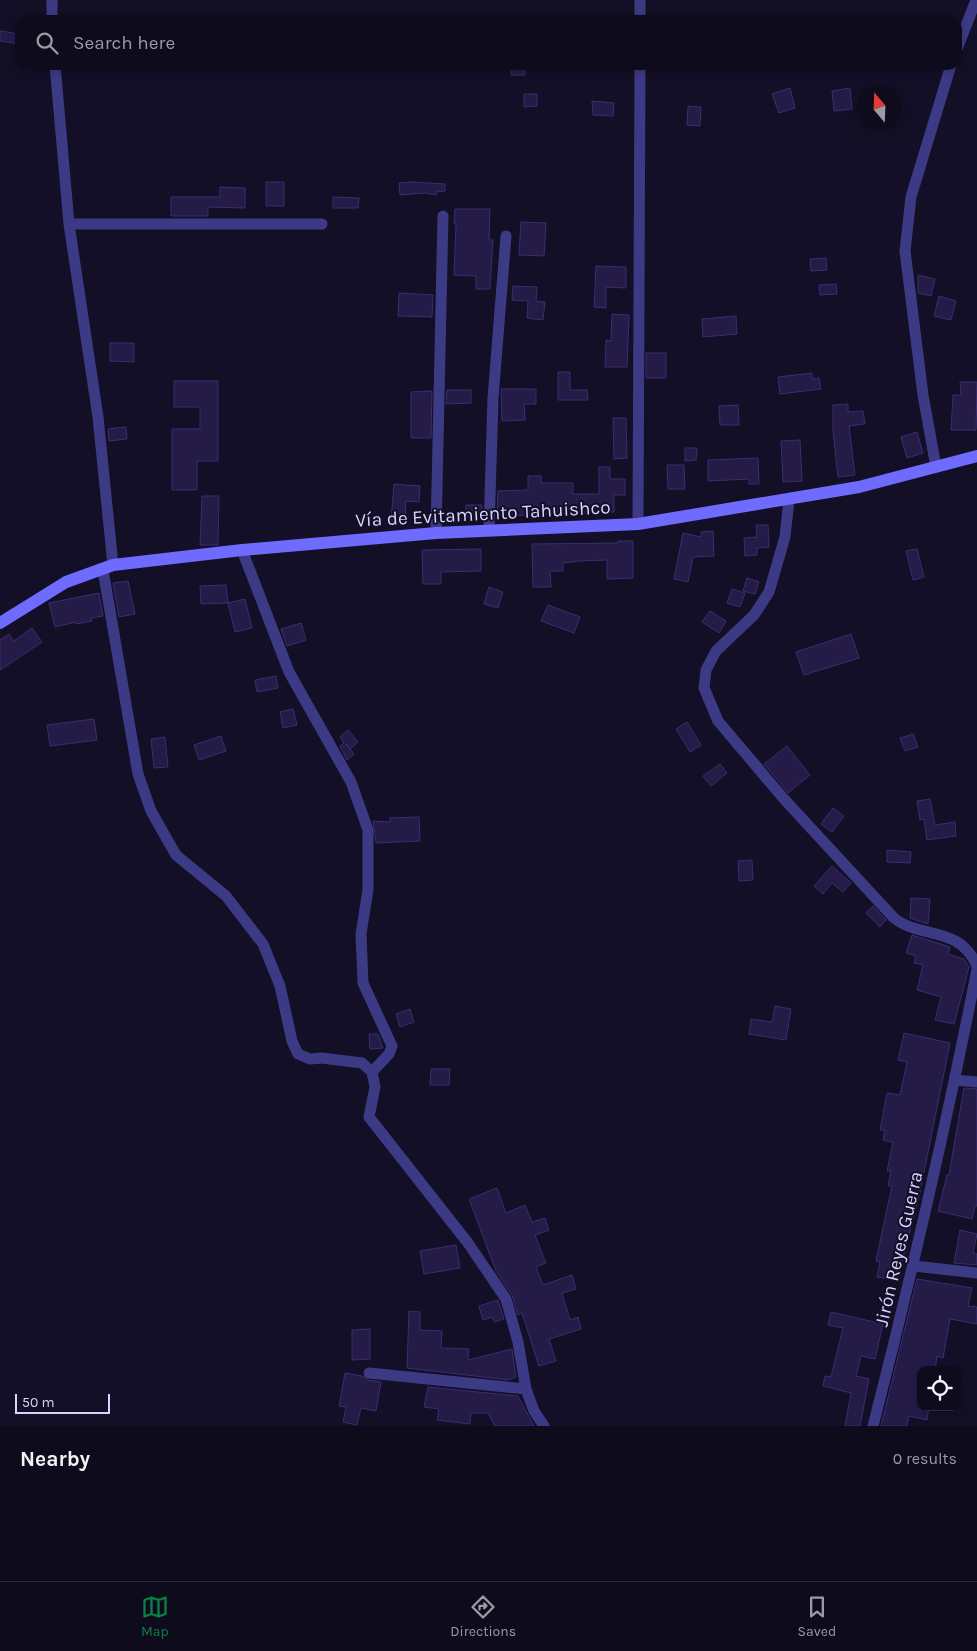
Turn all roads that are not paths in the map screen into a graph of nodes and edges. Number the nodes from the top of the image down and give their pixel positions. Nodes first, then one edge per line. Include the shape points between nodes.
1 (52, 0) edge
2 (640, 0) edge
3 (976, 0) edge
4 (52, 15) edge
5 (640, 15) edge
6 (962, 36) edge
7 (55, 70) edge
8 (640, 70) edge
9 (949, 70) edge
10 (443, 216) dead end
11 (69, 224) junction
12 (322, 224) dead end
13 (506, 236) dead end
14 (977, 456) edge
15 (936, 467) junction
16 (790, 500) junction
17 (638, 524) junction
18 (489, 530) junction
19 (436, 533) junction
20 (242, 550) junction
21 (108, 567) junction
22 (0, 623) edge
23 (977, 967) edge
24 (372, 1072) junction
25 (955, 1080) junction
26 (977, 1082) edge
27 (914, 1266) junction
28 (977, 1273) edge
29 (369, 1373) dead end
30 (526, 1389) junction
31 (544, 1426) edge
32 (873, 1426) edge

1 - 4 street
2 - 5 street
3 - 6 street
7 - 11 street
8 - 17 street
9 - 15 street via 911,197 905,251 923,395
10 - 19 street
11 - 12 street
11 - 21 street via 98,417
13 - 18 street via 493,398
14 - 15 main road, Vía de Evitamiento Tahuishco
15 - 16 main road, Vía de Evitamiento Tahuishco via 859,487
16 - 17 main road, Vía de Evitamiento Tahuishco
16 - 23 street via 781,555 769,592 754,615 716,651 706,670 704,688 718,721 784,799 893,917 906,927 952,938 973,956
17 - 18 main road, Vía de Evitamiento Tahuishco
18 - 19 main road, Vía de Evitamiento Tahuishco
19 - 20 main road, Vía de Evitamiento Tahuishco
20 - 21 main road, Vía de Evitamiento Tahuishco
20 - 24 street via 289,672 351,782 368,830 368,890 361,934 363,983 392,1046
21 - 22 main road, Vía de Evitamiento Tahuishco via 66,582
21 - 24 street via 138,774 150,811 176,855 226,896 263,944 280,986 298,1054 310,1059 362,1063
23 - 25 street, Jirón Reyes Guerra
24 - 30 street via 374,1087 369,1117 468,1243 506,1299
25 - 26 street
25 - 27 street, Jirón Reyes Guerra
27 - 28 street
27 - 32 street, Jirón Reyes Guerra
29 - 30 street
30 - 31 street

